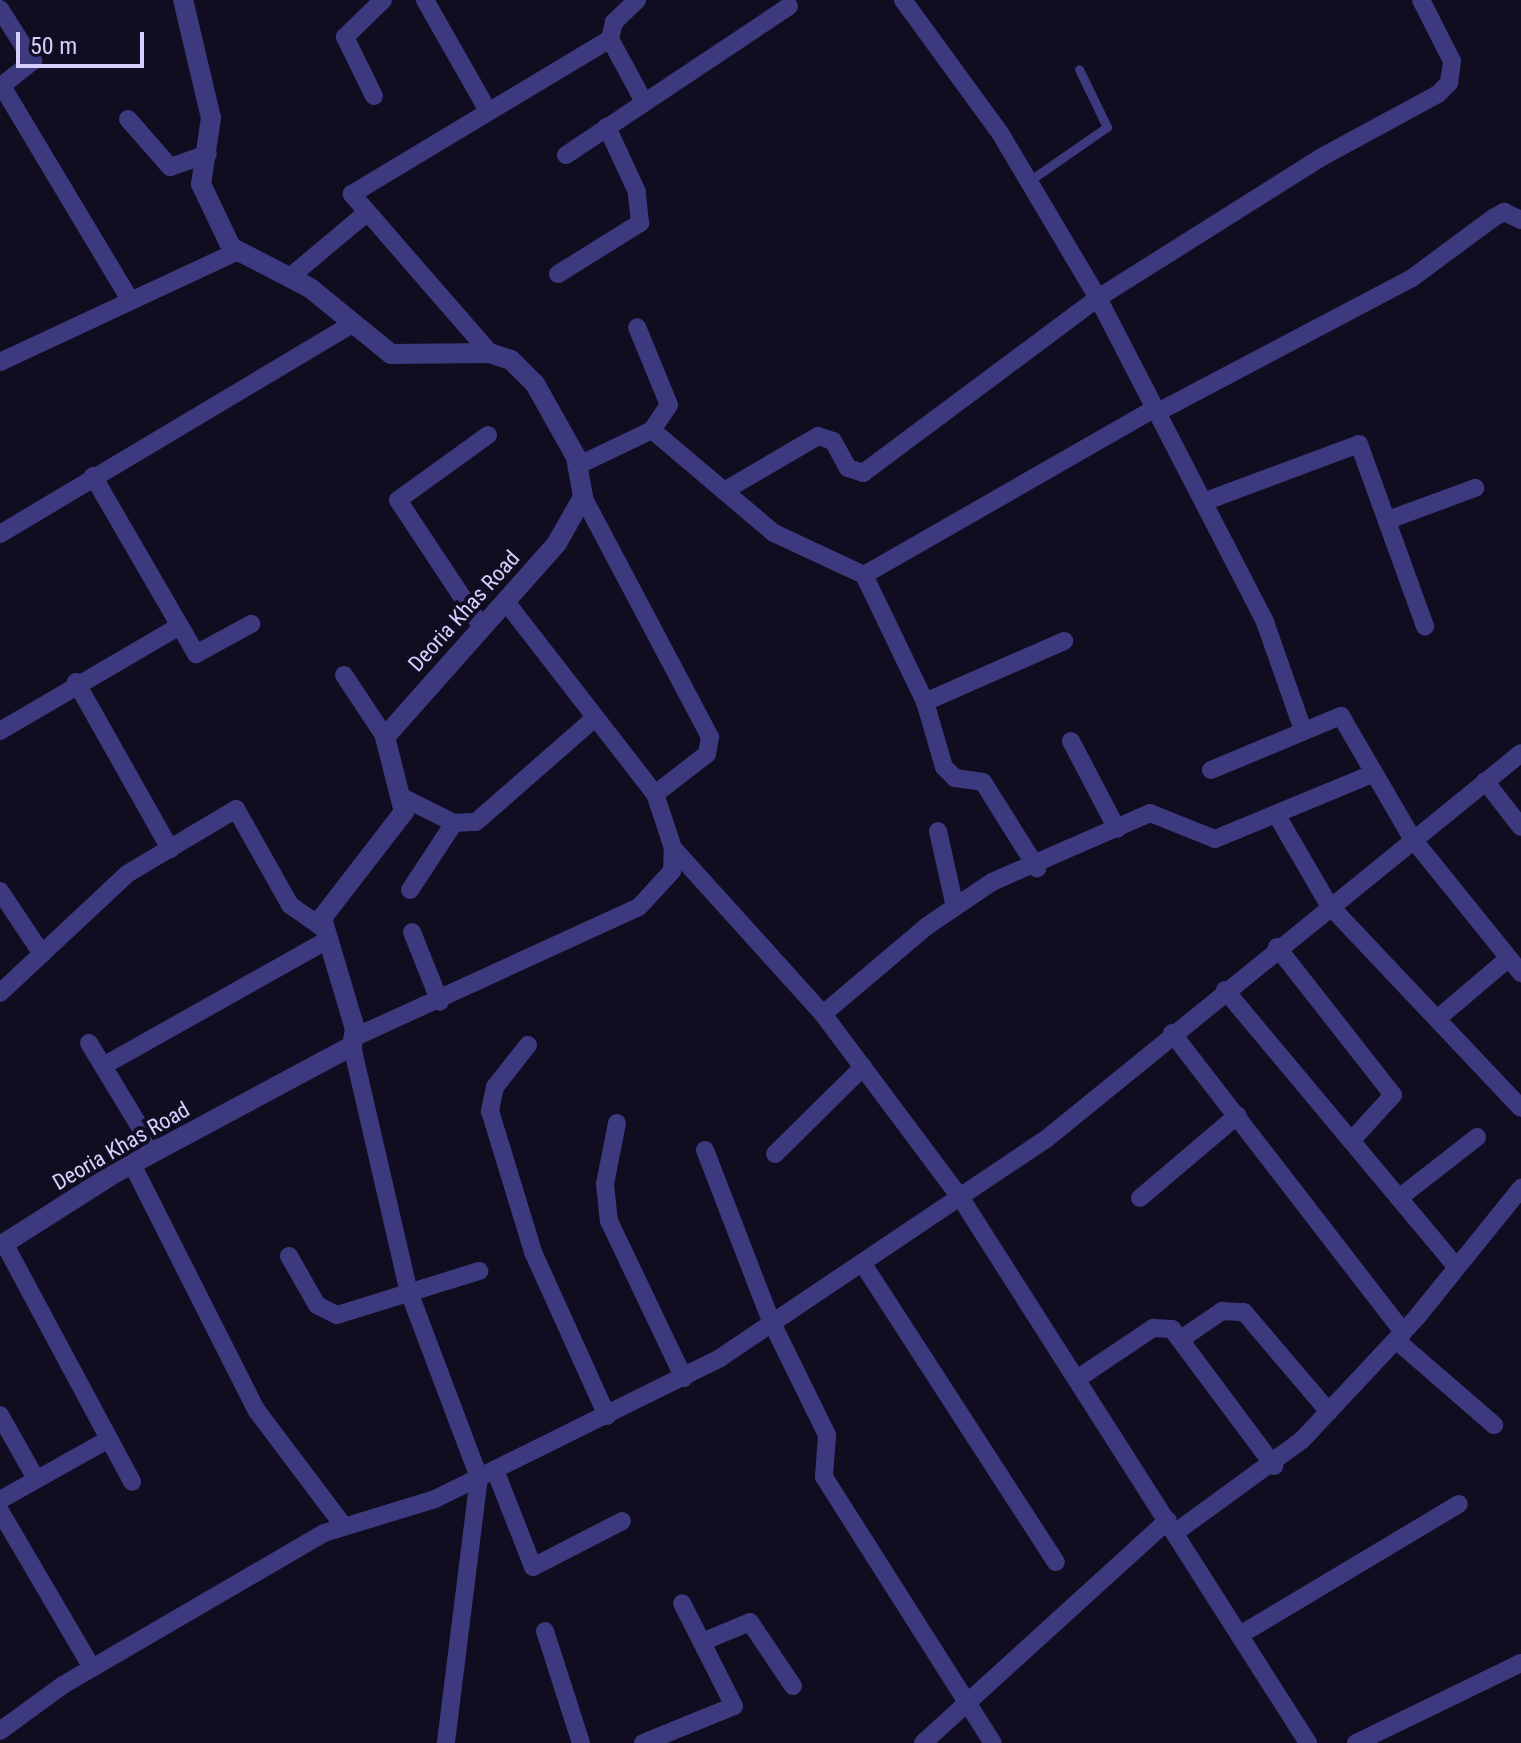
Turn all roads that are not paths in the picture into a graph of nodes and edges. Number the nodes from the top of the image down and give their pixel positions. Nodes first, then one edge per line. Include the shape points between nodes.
1 (183, 0) edge
2 (383, 0) edge
3 (425, 0) edge
4 (637, 0) edge
5 (903, 0) edge
6 (1428, 2) edge
7 (789, 6) dead end
8 (0, 9) edge
9 (610, 39) junction
10 (1079, 69) dead end
11 (1, 87) edge
12 (374, 96) dead end
13 (644, 102) junction
14 (488, 111) junction
15 (128, 119) dead end
16 (607, 127) junction
17 (208, 154) junction
18 (566, 155) dead end
19 (1029, 181) junction
20 (365, 214) junction
21 (1521, 218) edge
22 (238, 251) junction
23 (558, 274) dead end
24 (290, 277) junction
25 (129, 298) junction
26 (1098, 298) junction
27 (350, 325) junction
28 (637, 327) dead end
29 (490, 353) junction
30 (0, 362) edge
31 (1157, 410) junction
32 (652, 430) junction
33 (488, 435) dead end
34 (579, 465) junction
35 (93, 476) junction
36 (1475, 488) dead end
37 (724, 491) junction
38 (583, 497) junction
39 (1206, 501) junction
40 (1388, 520) junction
41 (0, 534) edge
42 (864, 575) junction
43 (506, 602) junction
44 (251, 624) dead end
45 (180, 626) junction
46 (1425, 626) dead end
47 (482, 627) junction
48 (1064, 641) dead end
49 (344, 675) dead end
50 (76, 682) junction
51 (925, 702) junction
52 (595, 718) junction
53 (1302, 727) junction
54 (0, 731) edge
55 (385, 737) junction
56 (1071, 741) dead end
57 (1521, 753) edge
58 (1211, 770) dead end
59 (1372, 774) junction
60 (1485, 781) junction
61 (655, 794) junction
62 (404, 798) junction
63 (1276, 814) junction
64 (454, 823) junction
65 (1521, 827) edge
66 (1117, 829) junction
67 (938, 831) dead end
68 (1412, 838) junction
69 (673, 848) junction
70 (170, 849) junction
71 (1037, 868) junction
72 (410, 890) dead end
73 (0, 891) edge
74 (1329, 905) junction
75 (955, 907) junction
76 (412, 932) dead end
77 (324, 934) junction
78 (1277, 947) junction
79 (42, 954) junction
80 (1515, 966) edge
81 (1225, 990) junction
82 (0, 993) edge
83 (440, 1002) junction
84 (823, 1014) junction
85 (1437, 1019) junction
86 (1172, 1033) junction
87 (354, 1041) junction
88 (89, 1043) dead end
89 (528, 1045) dead end
90 (103, 1066) junction
91 (863, 1067) junction
92 (1521, 1108) edge
93 (1238, 1115) junction
94 (617, 1123) dead end
95 (1477, 1137) dead end
96 (1351, 1141) junction
97 (705, 1150) dead end
98 (155, 1152) junction
99 (775, 1154) dead end
100 (132, 1164) junction
101 (1521, 1188) edge
102 (1140, 1198) dead end
103 (1399, 1198) junction
104 (962, 1200) junction
105 (2, 1244) edge
106 (289, 1256) dead end
107 (863, 1264) junction
108 (1457, 1267) junction
109 (479, 1271) dead end
110 (409, 1292) junction
111 (771, 1321) junction
112 (1400, 1336) junction
113 (1181, 1339) junction
114 (684, 1378) junction
115 (1077, 1379) junction
116 (1329, 1412) junction
117 (0, 1415) edge
118 (607, 1416) junction
119 (1494, 1425) dead end
120 (109, 1439) junction
121 (1274, 1466) junction
122 (487, 1474) junction
123 (36, 1479) junction
124 (132, 1482) dead end
125 (0, 1500) edge
126 (1459, 1504) dead end
127 (0, 1511) edge
128 (622, 1521) dead end
129 (343, 1525) junction
130 (1172, 1526) junction
131 (1056, 1562) dead end
132 (682, 1603) dead end
133 (545, 1631) dead end
134 (1240, 1635) junction
135 (702, 1642) junction
136 (1521, 1663) edge
137 (92, 1668) junction
138 (793, 1686) dead end
139 (963, 1703) junction
140 (0, 1731) edge
141 (446, 1743) edge
142 (581, 1743) edge
143 (643, 1743) edge
144 (923, 1743) edge
145 (993, 1743) edge
146 (1308, 1743) edge
147 (1356, 1743) edge

1 - 17 street via 204,77
2 - 12 street via 345,37
3 - 14 street
4 - 9 street via 614,22
5 - 19 street
6 - 26 street via 1452,61 1449,83 1438,94 1320,158
7 - 13 street
8 - 11 street via 33,61
9 - 13 street
9 - 14 street
10 - 19 lane via 1107,127
11 - 25 street
13 - 16 street
14 - 20 street via 354,190
15 - 17 street via 170,167
16 - 18 street
16 - 23 street via 637,192 640,223
17 - 22 street via 201,184 207,207
19 - 26 street
20 - 24 street
20 - 29 street
21 - 31 street via 1493,218 1412,278
22 - 24 street
22 - 25 street
24 - 27 street
25 - 30 street
26 - 31 street
26 - 37 street via 863,473 848,468 833,441 818,436
27 - 29 street via 391,354
27 - 35 street
28 - 32 street via 669,405
29 - 34 street via 511,360 535,384
31 - 39 street
31 - 42 street
32 - 34 street
32 - 37 street
33 - 47 street via 398,500
34 - 38 street
35 - 41 street
35 - 45 street
36 - 40 street
37 - 42 street via 774,533
38 - 43 street, Deoria Khas Road via 572,522
38 - 61 street via 710,737 707,754
39 - 40 street via 1359,444
39 - 53 street via 1265,622
40 - 46 street
42 - 51 street
43 - 47 street, Deoria Khas Road
43 - 52 street
44 - 45 street via 200,655
45 - 50 street
47 - 55 street, Deoria Khas Road
48 - 51 street
49 - 55 street
50 - 54 street
50 - 70 street
51 - 71 street via 949,774 983,782
52 - 61 street
52 - 64 street via 486,817
53 - 58 street
53 - 59 street via 1341,716
55 - 62 street
56 - 66 street
57 - 60 street
59 - 63 street
59 - 68 street
60 - 65 street
60 - 68 street
61 - 69 street
62 - 64 street
62 - 77 street via 399,823 325,910
63 - 66 street via 1215,839 1159,810
63 - 74 street
64 - 72 street
66 - 71 street
67 - 75 street
68 - 74 street
68 - 80 street
69 - 83 street via 664,888 639,907
69 - 84 street
70 - 77 street via 241,811 290,905
70 - 79 street via 127,874
71 - 75 street via 992,882
73 - 79 street
74 - 78 street
74 - 85 street
75 - 84 street
76 - 83 street
77 - 87 street
77 - 90 street
78 - 81 street
78 - 96 street via 1393,1095
79 - 82 street
80 - 85 street
81 - 86 street
81 - 96 street
83 - 87 street
84 - 91 street
85 - 92 street
86 - 93 street
86 - 104 street
87 - 98 street, Deoria Khas Road
87 - 110 street
88 - 90 street
89 - 118 street via 495,1087 490,1111 533,1252
90 - 98 street
91 - 99 street
91 - 104 street
93 - 102 street
93 - 112 street
94 - 114 street via 605,1184 609,1221
95 - 103 street
96 - 103 street
97 - 111 street
98 - 100 street, Deoria Khas Road
100 - 105 street, Deoria Khas Road
100 - 129 street via 257,1411
101 - 108 street
103 - 108 street
104 - 107 street
104 - 115 street
105 - 120 street
106 - 110 street via 327,1314
107 - 111 street
107 - 131 street
108 - 112 street
109 - 110 street
110 - 122 street
111 - 114 street
111 - 139 street via 827,1435 821,1467 829,1487
112 - 116 street
112 - 119 street
113 - 115 street via 1172,1329 1153,1328
113 - 116 street via 1222,1311 1244,1312
113 - 121 street
114 - 118 street
115 - 130 street
116 - 121 street
117 - 123 street
118 - 122 street
120 - 123 street
120 - 124 street
121 - 130 street
122 - 128 street via 533,1567
122 - 129 street
122 - 141 street
123 - 125 street
126 - 134 street
127 - 137 street
129 - 137 street
130 - 134 street
130 - 139 street
132 - 135 street
133 - 142 street
134 - 146 street
135 - 138 street via 750,1622
135 - 143 street via 734,1706
136 - 147 street
137 - 140 street
139 - 144 street
139 - 145 street

